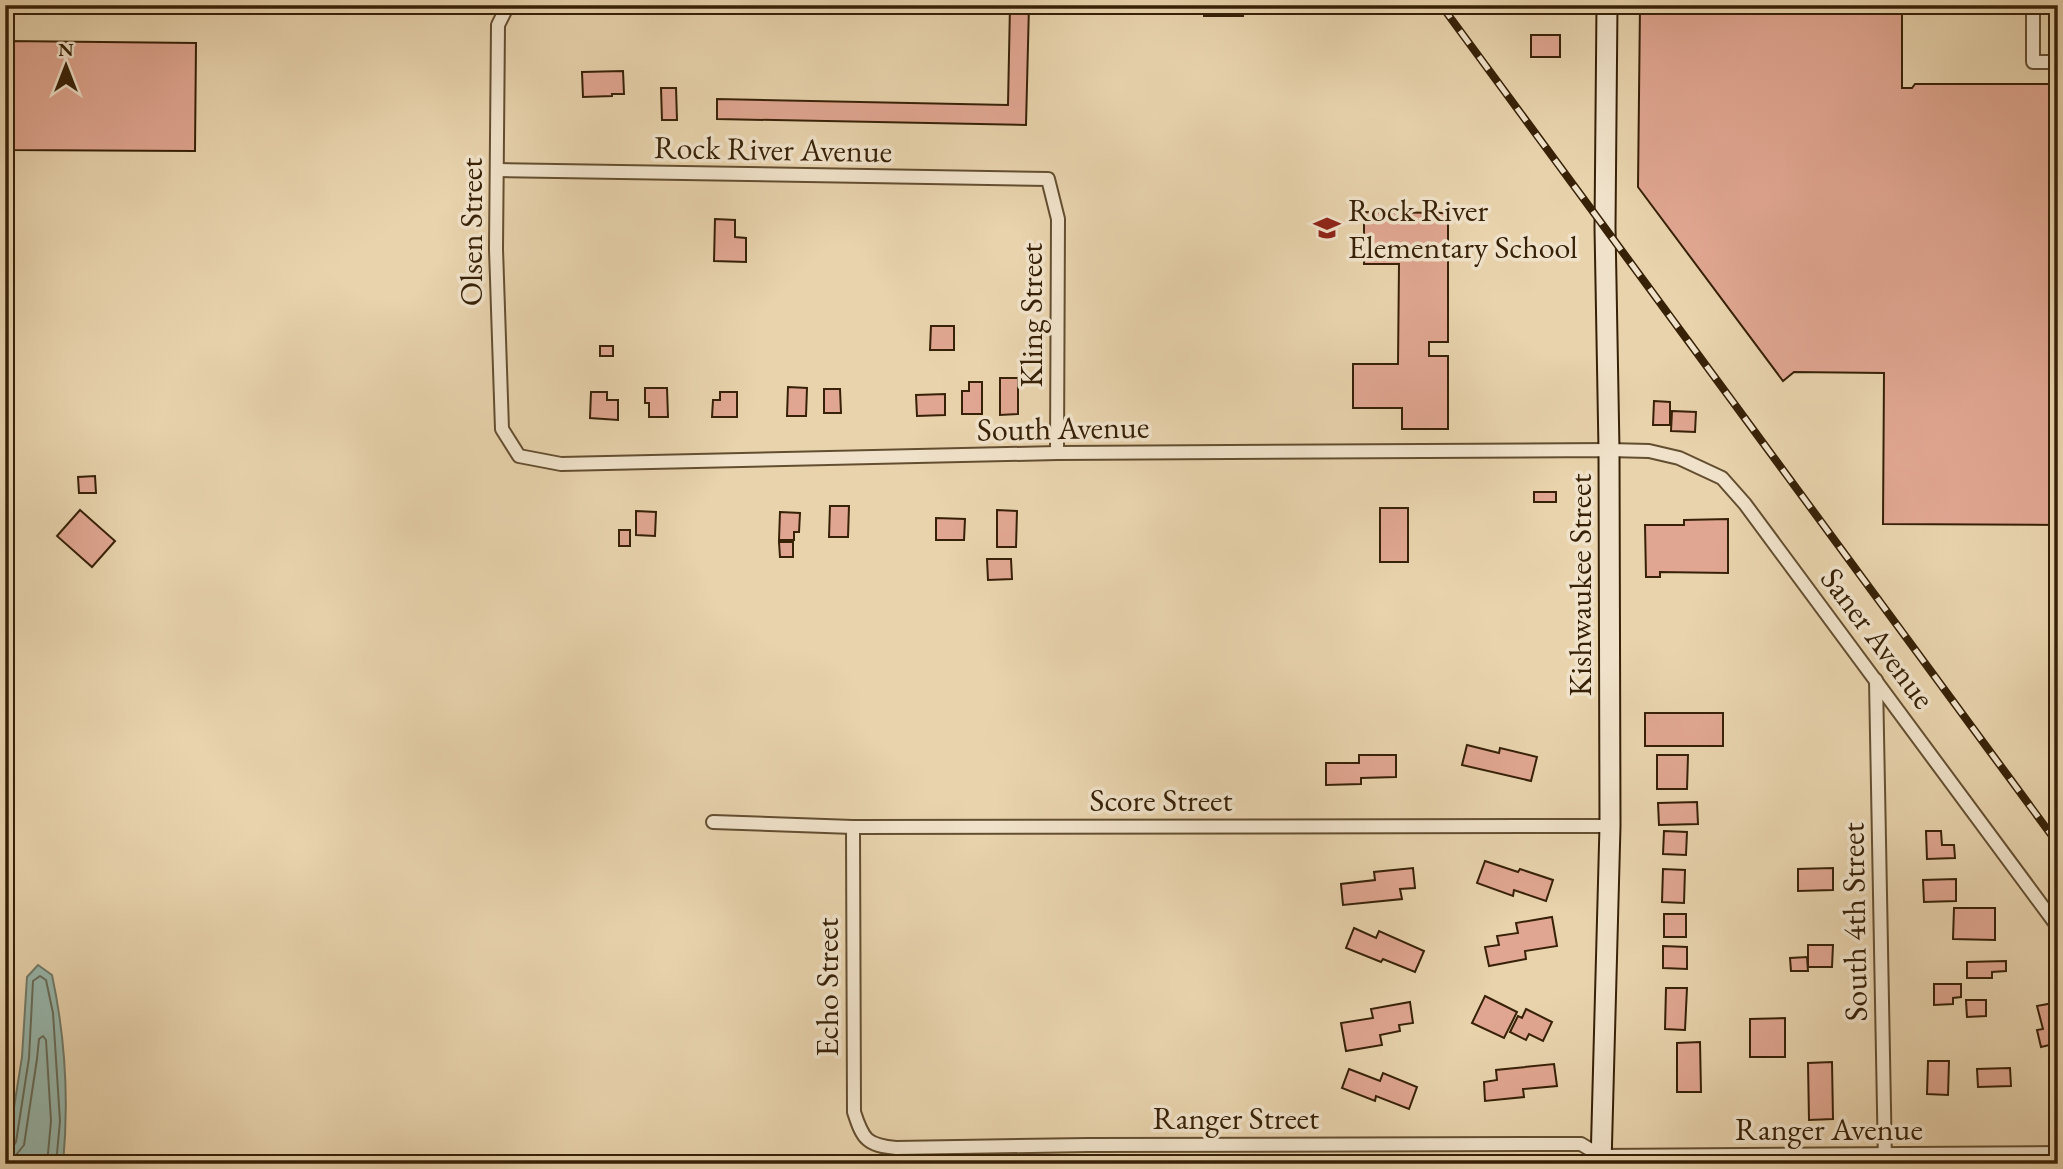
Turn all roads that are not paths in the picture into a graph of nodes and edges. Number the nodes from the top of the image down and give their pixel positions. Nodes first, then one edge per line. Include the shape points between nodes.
1 (508, 5) edge
2 (1607, 5) edge
3 (2033, 5) edge
4 (2058, 62) edge
5 (497, 170) junction
6 (1048, 179) joint
7 (1609, 450) junction
8 (1057, 453) junction
9 (519, 456) joint
10 (1876, 680) junction
11 (713, 822) dead end
12 (1609, 826) junction
13 (853, 827) junction
14 (2058, 927) edge
15 (869, 1143) joint
16 (2058, 1153) edge
17 (1601, 1160) edge
18 (1885, 1160) edge

1 - 5 street, Olsen Street via 498,25
2 - 7 street, Kishwaukee Street
3 - 4 street via 2033,62
5 - 6 street, Rock River Avenue
5 - 9 street, Olsen Street via 502,429
6 - 8 street, Kling Street via 1058,219
7 - 8 street, South Avenue
7 - 10 street, Saner Avenue via 1649,450 1721,478
7 - 12 street, Kishwaukee Street
8 - 9 street, South Avenue via 561,464
10 - 14 street, Saner Avenue
10 - 18 street, South 4th Street
11 - 13 street, Score Street
12 - 13 street, Score Street
12 - 17 street, Kishwaukee Street
13 - 15 street, Echo Street via 854,1112
15 - 17 street, Ranger Street via 896,1148 1581,1144
16 - 18 street, Ranger Avenue
17 - 18 street, Ranger Avenue

